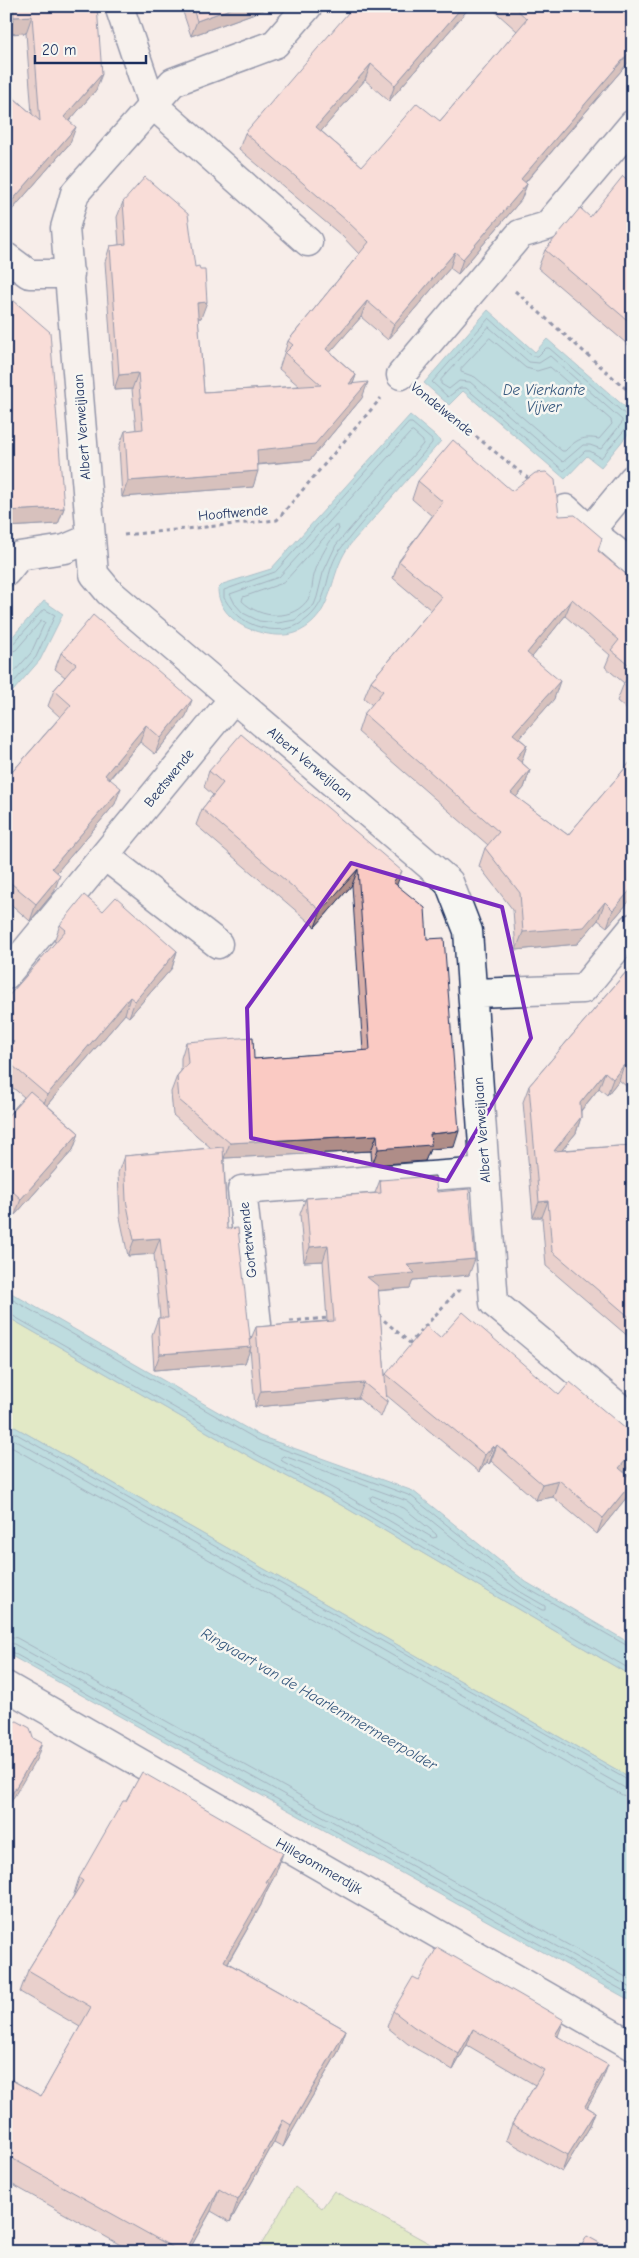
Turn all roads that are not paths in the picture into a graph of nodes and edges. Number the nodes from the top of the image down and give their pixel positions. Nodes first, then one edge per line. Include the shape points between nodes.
1 (119, 6) edge
2 (308, 6) edge
3 (152, 104) junction
4 (633, 124) edge
5 (308, 242) dead end
6 (6, 257) edge
7 (70, 274) junction
8 (401, 375) road end
9 (633, 479) edge
10 (566, 509) road end
11 (590, 532) junction
12 (90, 538) junction
13 (633, 565) edge
14 (6, 572) edge
15 (233, 700) junction
16 (105, 856) junction
17 (633, 928) edge
18 (218, 944) dead end
19 (6, 975) edge
20 (474, 993) junction
21 (485, 1172) junction
22 (257, 1324) road end
23 (633, 1419) edge
24 (6, 1686) edge
25 (633, 2046) edge

1 - 3 street
2 - 3 street, Albert Verweijlaan via 275,44 173,82
3 - 5 street
3 - 7 street, Albert Verweijlaan via 75,193 65,228
4 - 8 street, Vondelwende via 547,226 520,234
6 - 7 street via 29,274
7 - 12 street, Albert Verweijlaan
9 - 11 street
10 - 11 street
11 - 13 street
12 - 14 street via 65,548 19,556
12 - 15 street, Albert Verweijlaan via 94,574 109,592
15 - 16 street, Beetswende
15 - 20 street, Albert Verweijlaan via 449,882 468,931
16 - 18 street
16 - 19 street, Beetswende
17 - 20 street via 583,989
20 - 21 street, Albert Verweijlaan
21 - 22 street, Gorterwende via 242,1190
21 - 23 street, Albert Verweijlaan via 494,1303
24 - 25 street, Hillegommerdijk

